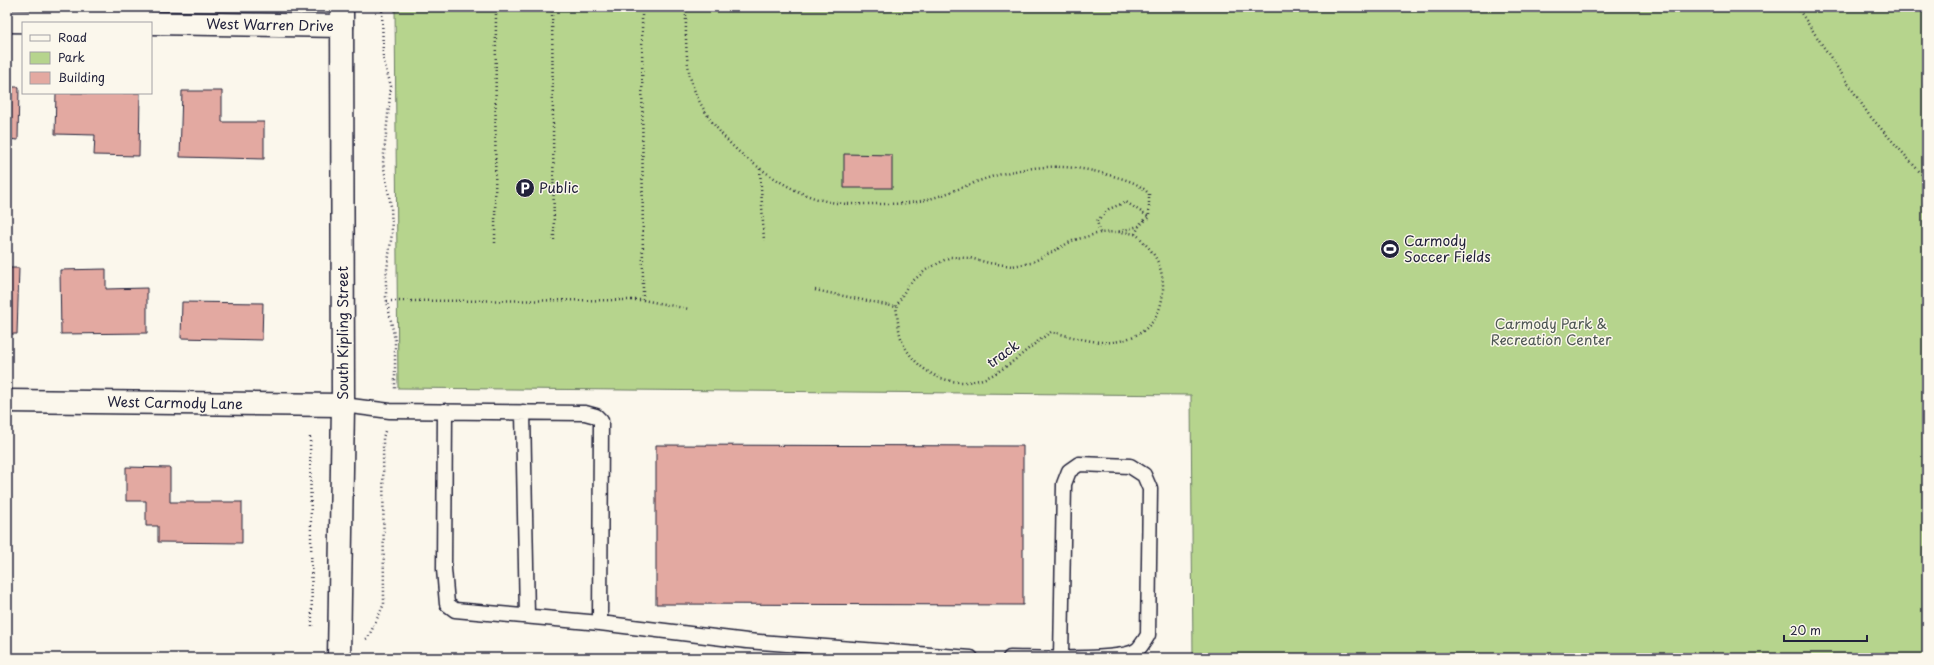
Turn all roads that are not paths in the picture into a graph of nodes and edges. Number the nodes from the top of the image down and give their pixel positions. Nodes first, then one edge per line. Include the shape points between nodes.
1 (342, 17) edge
2 (7, 21) edge
3 (78, 22) edge
4 (152, 23) edge
5 (7, 401) edge
6 (343, 405) junction
7 (445, 411) junction
8 (524, 412) junction
9 (527, 616) junction
10 (600, 622) junction
11 (339, 658) edge
12 (971, 658) edge
13 (1010, 658) edge
14 (1061, 658) edge

1 - 4 street, West Warren Drive
1 - 6 street, South Kipling Street
2 - 3 street, West Warren Drive
5 - 6 street, West Carmody Lane
6 - 7 lane via 390,411
6 - 11 street, South Kipling Street
7 - 8 lane
7 - 9 lane via 444,569 447,604 456,610
8 - 9 lane
8 - 10 lane via 585,413 596,416 601,421
9 - 10 lane
10 - 12 lane via 747,641
13 - 14 lane
14 - 14 lane via 1114,657 1136,651 1148,636 1150,489 1144,475 1130,466 1079,464 1069,471 1064,484

